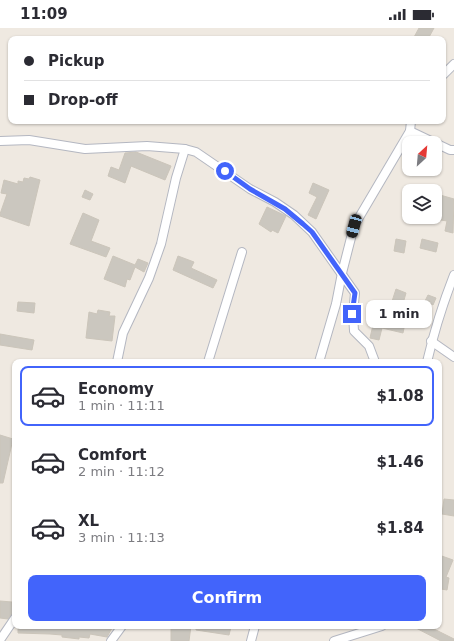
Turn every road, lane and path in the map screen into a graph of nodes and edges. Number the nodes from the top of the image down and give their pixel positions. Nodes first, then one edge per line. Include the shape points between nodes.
1 (454, 64) edge
2 (446, 72) edge
3 (411, 124) edge
4 (410, 131) junction
5 (0, 141) edge
6 (185, 149) junction
7 (454, 150) edge
8 (242, 252) dead end
9 (342, 273) junction
10 (454, 274) edge
11 (432, 341) junction
12 (454, 357) edge
13 (118, 359) edge
14 (209, 359) edge
15 (320, 359) edge
16 (374, 359) edge
17 (428, 359) edge
18 (12, 622) edge
19 (120, 629) edge
20 (254, 629) edge
21 (372, 629) edge
22 (0, 640) edge
23 (111, 641) edge
24 (251, 641) edge
25 (334, 641) edge

1 - 2 street
3 - 4 street
4 - 7 street
4 - 9 street via 354,226
5 - 6 street via 29,140 85,149 147,146
6 - 9 street via 196,152 294,215 312,232
6 - 13 street via 162,244 123,333
8 - 14 street
9 - 15 street
9 - 16 street via 355,293 352,314 354,331 370,346
10 - 11 street
11 - 12 street
11 - 17 street
18 - 22 street
19 - 23 street
20 - 24 street
21 - 25 street

